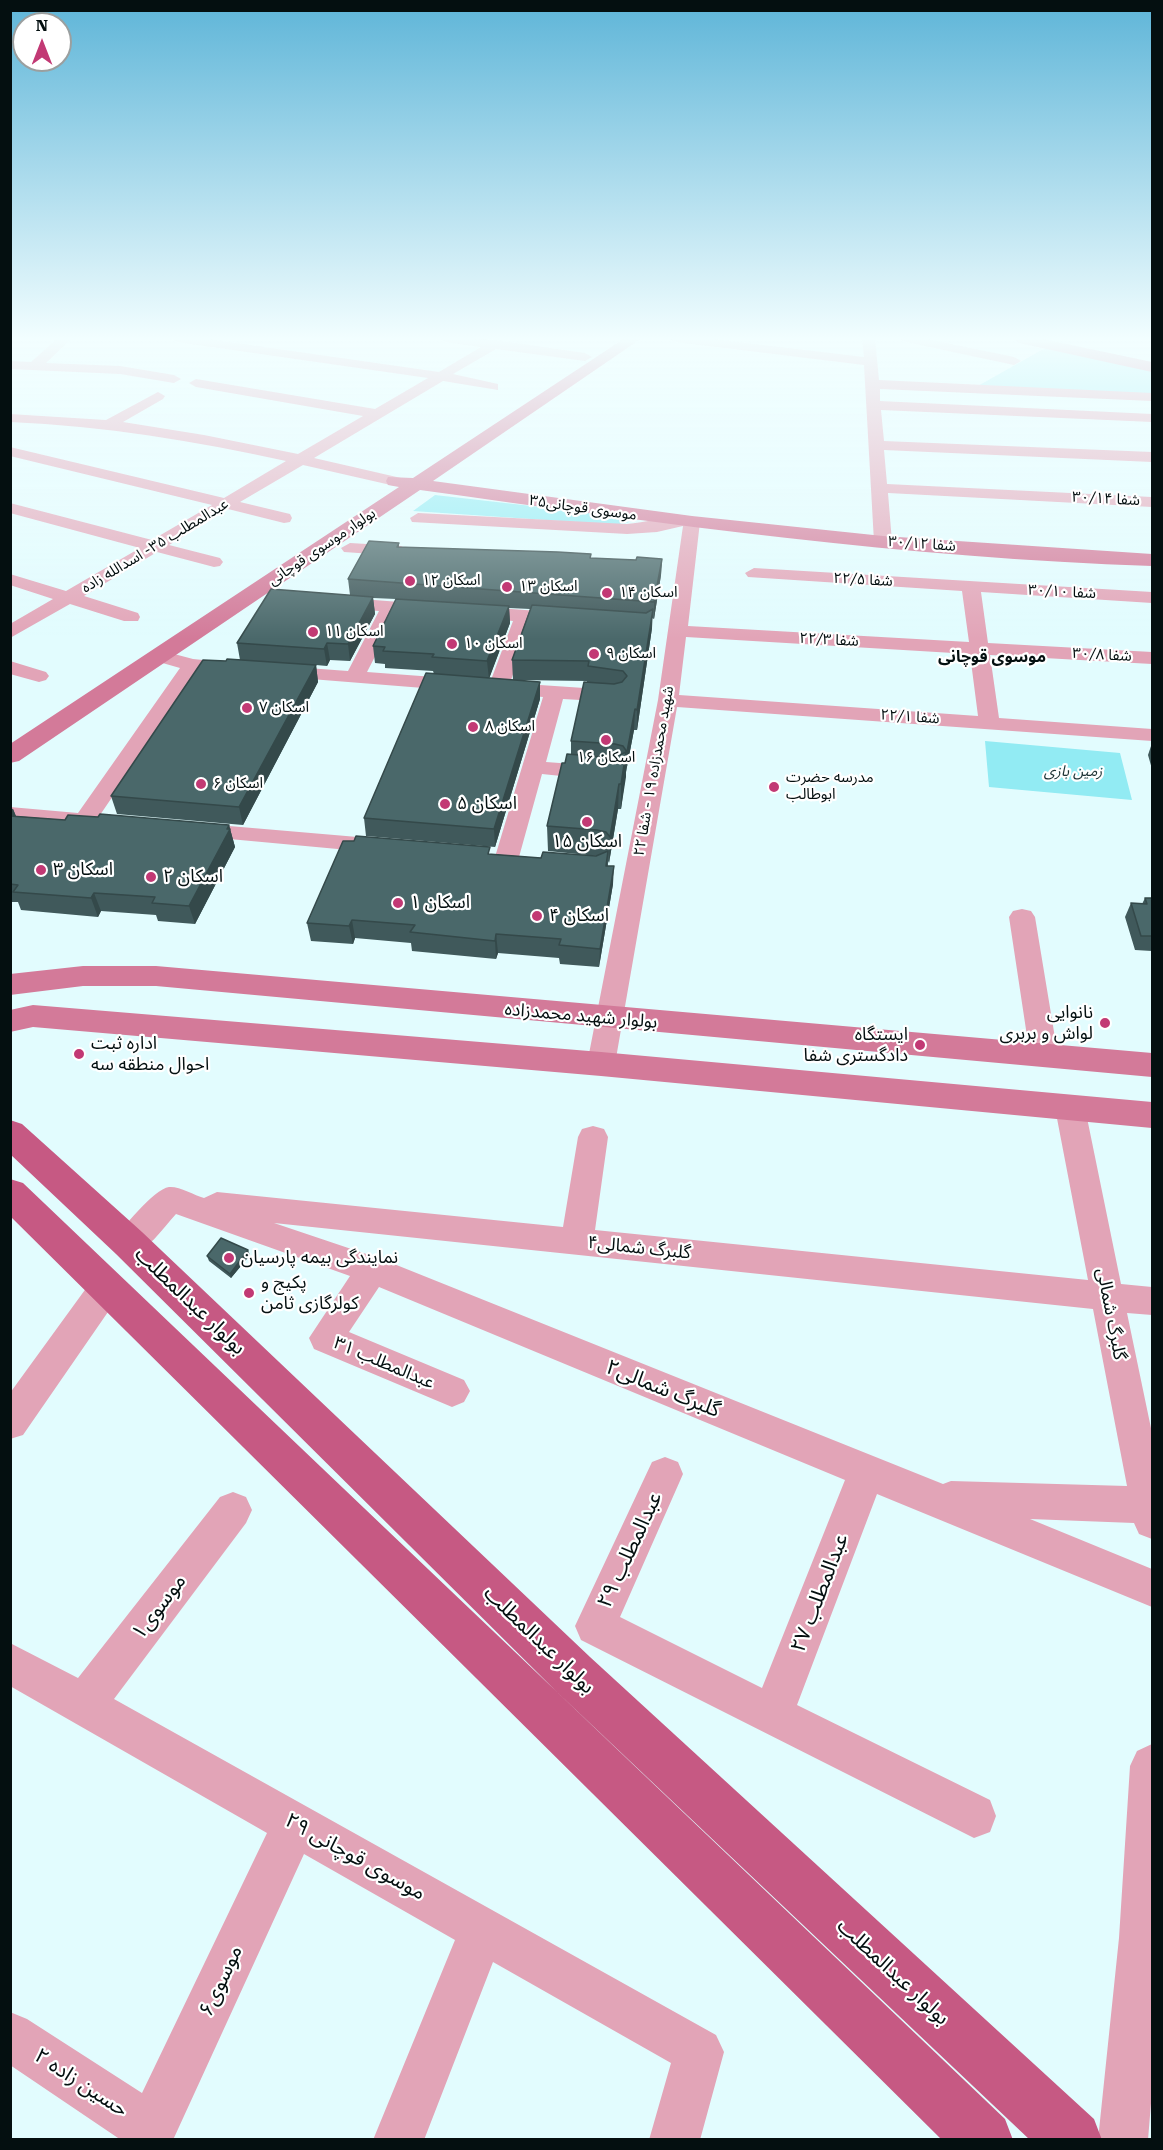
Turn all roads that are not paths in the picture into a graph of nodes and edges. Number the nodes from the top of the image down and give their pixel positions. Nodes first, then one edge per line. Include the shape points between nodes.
1 (201, 438) edge
2 (336, 438) edge
3 (468, 438) edge
4 (475, 438) edge
5 (876, 438) edge
6 (876, 444) junction
7 (10, 451) edge
8 (1152, 457) edge
9 (300, 460) junction
10 (404, 483) junction
11 (880, 488) junction
12 (1152, 502) edge
13 (225, 505) junction
14 (10, 508) edge
15 (284, 518) dead end
16 (418, 518) dead end
17 (687, 521) junction
18 (884, 542) junction
19 (153, 547) junction
20 (350, 549) dead end
21 (421, 553) edge
22 (1152, 560) edge
23 (214, 562) dead end
24 (663, 566) edge
25 (686, 568) junction
26 (754, 573) dead end
27 (10, 579) edge
28 (971, 586) junction
29 (1152, 597) edge
30 (67, 598) junction
31 (317, 602) edge
32 (391, 607) junction
33 (524, 616) junction
34 (131, 617) dead end
35 (579, 620) edge
36 (677, 631) junction
37 (10, 632) edge
38 (980, 648) junction
39 (159, 656) junction
40 (1152, 658) edge
41 (192, 665) junction
42 (10, 667) edge
43 (39, 676) dead end
44 (355, 677) junction
45 (498, 688) junction
46 (555, 692) junction
47 (614, 696) edge
48 (668, 700) junction
49 (989, 723) junction
50 (1152, 735) edge
51 (12, 747) edge
52 (533, 767) junction
53 (614, 774) edge
54 (10, 814) edge
55 (85, 820) junction
56 (132, 824) edge
57 (167, 827) edge
58 (401, 848) edge
59 (483, 855) edge
60 (1022, 917) dead end
61 (156, 976) junction
62 (10, 985) edge
63 (608, 1018) junction
64 (10, 1021) edge
65 (128, 1024) junction
66 (1044, 1056) junction
67 (601, 1064) junction
68 (1152, 1065) edge
69 (1070, 1107) junction
70 (1152, 1115) edge
71 (10, 1133) edge
72 (593, 1137) dead end
73 (10, 1193) edge
74 (171, 1199) junction
75 (577, 1242) junction
76 (129, 1243) junction
77 (372, 1270) junction
78 (107, 1286) junction
79 (1107, 1298) junction
80 (1152, 1301) edge
81 (452, 1391) dead end
82 (10, 1423) edge
83 (867, 1472) junction
84 (665, 1474) dead end
85 (934, 1499) junction
86 (233, 1510) dead end
87 (1152, 1510) edge
88 (1152, 1588) edge
89 (10, 1663) edge
90 (84, 1704) junction
91 (772, 1713) junction
92 (1152, 1766) edge
93 (974, 1816) dead end
94 (296, 1823) junction
95 (483, 1929) junction
96 (1147, 1940) edge
97 (10, 2036) edge
98 (149, 2134) edge
99 (398, 2139) edge
100 (674, 2139) edge
101 (984, 2139) edge
102 (1073, 2139) edge
103 (1123, 2139) edge

1 - 9 street
2 - 9 street, عبدالمطلب ۳۵- اسدالله زاده
3 - 10 street, بولوار موسوی قوچانی
4 - 10 street, بولوار موسوی قوچانی
5 - 6 street
6 - 8 street
6 - 11 street
7 - 13 street
9 - 10 street
9 - 13 street, عبدالمطلب ۳۵- اسدالله زاده
10 - 17 street, موسوی قوچانی۳۵
10 - 39 street, بولوار موسوی قوچانی
10 - 51 street, بولوار موسوی قوچانی
11 - 12 street, شفا ۳۰/۱۴
11 - 18 street
13 - 15 street
13 - 19 street, عبدالمطلب ۳۵- اسدالله زاده
14 - 19 street
16 - 17 street, موسوی قوچانی۳۵ via 627,529
17 - 18 street, شفا ۳۰/۱۲
17 - 25 street, شهید محمدزاده ۱۹ - شفا ۲۲
18 - 22 street, شفا ۳۰/۱۲
19 - 23 street
19 - 30 street, عبدالمطلب ۳۵- اسدالله زاده
20 - 21 street
24 - 25 street
25 - 36 street, شهید محمدزاده ۱۹ - شفا ۲۲
26 - 28 street, شفا ۲۲/۵
27 - 30 street
28 - 29 street, شفا ۳۰/۱۰
28 - 38 street
30 - 34 street
30 - 37 street, عبدالمطلب ۳۵- اسدالله زاده
31 - 32 street
32 - 33 street
32 - 44 street
33 - 35 street
33 - 45 street
36 - 38 street, شفا ۲۲/۳
36 - 48 street, شهید محمدزاده ۱۹ - شفا ۲۲
38 - 40 street, شفا ۳۰/۸
38 - 49 street
39 - 41 street
39 - 51 street, بولوار موسوی قوچانی
41 - 44 street
41 - 55 street
42 - 43 street
44 - 45 street
45 - 46 street
46 - 47 street
46 - 52 street
48 - 49 street, ۲۲/۱ شفا
48 - 63 street, شهید محمدزاده ۱۹ - شفا ۲۲
49 - 50 street, ۲۲/۱ شفا
52 - 53 street
52 - 59 street via 518,858
54 - 55 street
55 - 56 street
57 - 58 street
60 - 66 street
61 - 62 street, بولوار شهید محمدزاده via 96,974
61 - 63 street, بولوار شهید محمدزاده
61 - 65 street via 135,993 129,1004
63 - 66 street, بولوار شهید محمدزاده
63 - 67 street, شهید محمدزاده ۱۹ - شفا ۲۲
64 - 65 street via 33,1016
65 - 67 street
66 - 68 street, بولوار شهید محمدزاده
67 - 69 street
69 - 70 street
69 - 79 street, گلبرگ شمالی
71 - 76 main road, بولوار عبدالمطلب
72 - 75 street
73 - 78 main road
74 - 75 street, گلبرگ شمالی۴
74 - 76 street
74 - 77 street, گلبرگ شمالی۲
75 - 79 street, گلبرگ شمالی۴
76 - 102 main road, بولوار عبدالمطلب via 573,1674
77 - 81 street, عبدالمطلب ۳۱ via 326,1338
77 - 83 street, گلبرگ شمالی۲
78 - 82 street
78 - 101 main road
79 - 80 street, گلبرگ شمالی۴
79 - 87 street, گلبرگ شمالی
83 - 85 street, گلبرگ شمالی۲
83 - 91 street, عبدالمطلب ۲۷
84 - 91 street, عبدالمطلب ۲۹ via 596,1626
85 - 87 street
85 - 88 street, گلبرگ شمالی۲
86 - 90 street, موسوی۱
89 - 90 street, موسوی قوچانی ۲۹
90 - 94 street, موسوی قوچانی ۲۹
91 - 93 street
92 - 96 street
94 - 95 street, موسوی قوچانی ۲۹
94 - 98 street, موسوی۶
95 - 99 street
95 - 100 street, موسوی قوچانی ۲۹ via 699,2052
96 - 103 street
97 - 98 street, حسین زاده ۲

